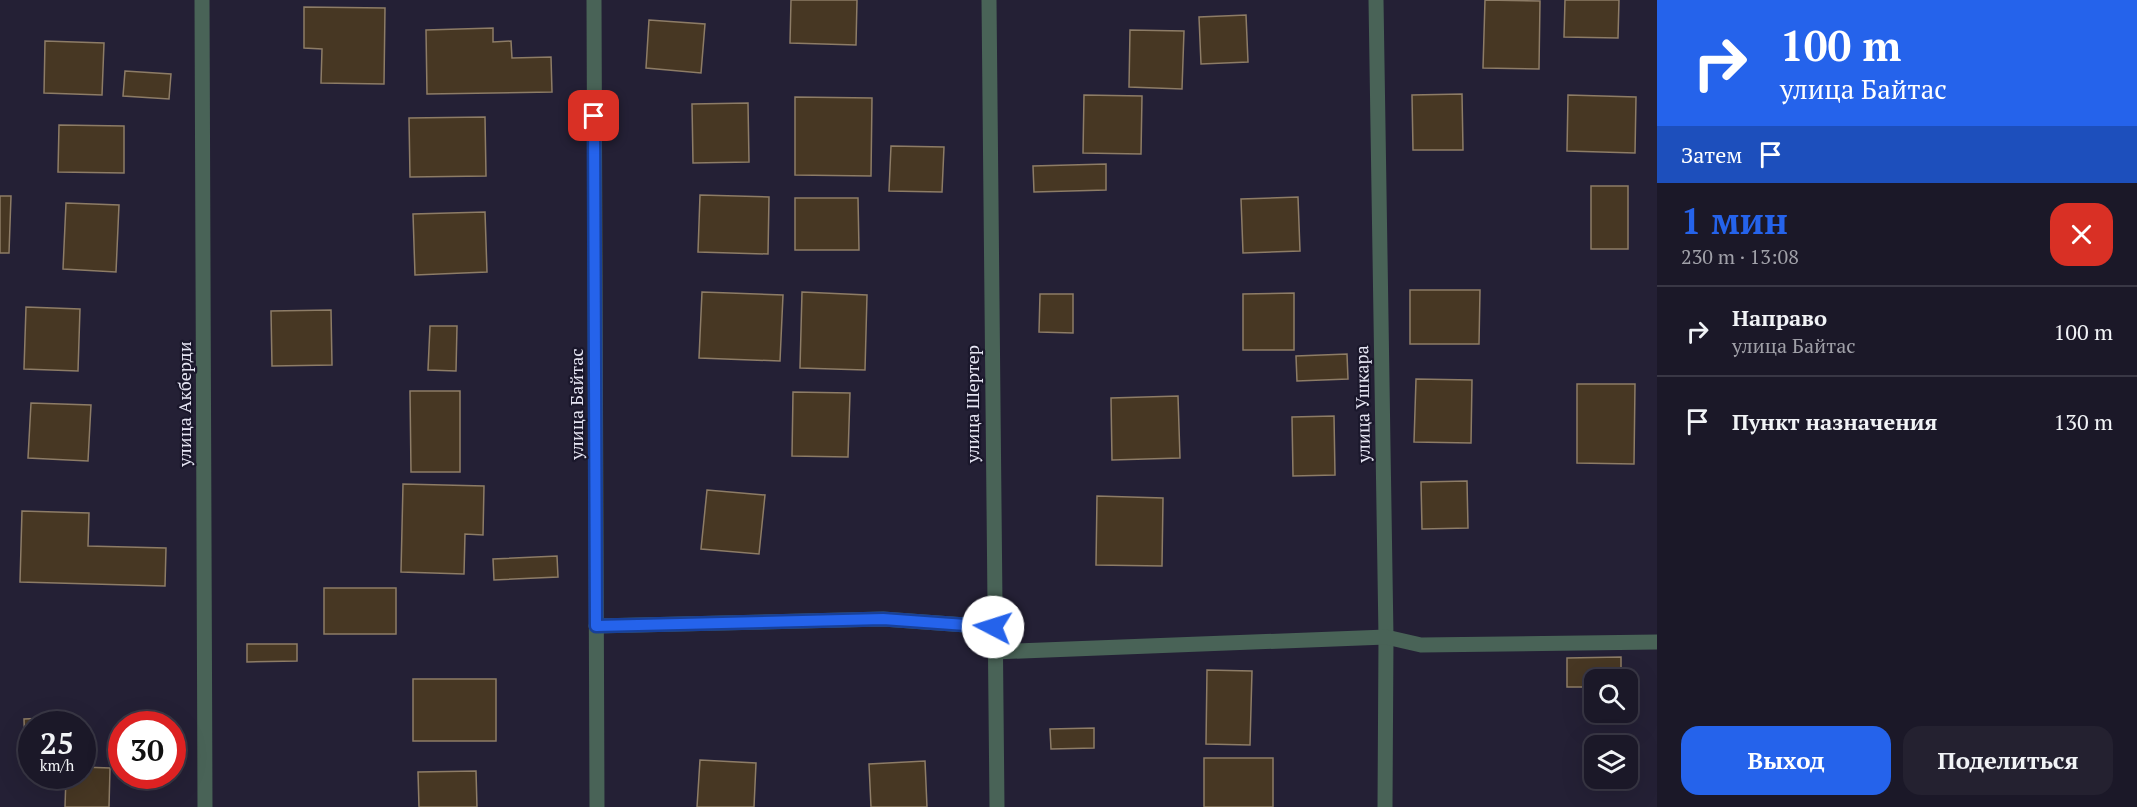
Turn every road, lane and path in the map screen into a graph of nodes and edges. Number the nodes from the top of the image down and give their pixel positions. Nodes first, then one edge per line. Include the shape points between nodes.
1 (202, 0) edge
2 (594, 0) edge
3 (989, 0) edge
4 (1376, 0) edge
5 (596, 626) junction
6 (993, 627) junction
7 (1386, 637) junction
8 (1657, 642) edge
9 (993, 652) junction
10 (205, 807) edge
11 (597, 807) edge
12 (997, 807) edge
13 (1385, 807) edge

1 - 10 street, улица Акберди
2 - 5 street, улица Байтас
3 - 6 street, улица Шертер
4 - 7 street, улица Ушкара
5 - 6 street via 883,619
5 - 11 street, улица Байтас
6 - 9 street, улица Шертер
7 - 8 street via 1421,645
7 - 9 street
7 - 13 street, улица Ушкара
9 - 12 street, улица Шертер

